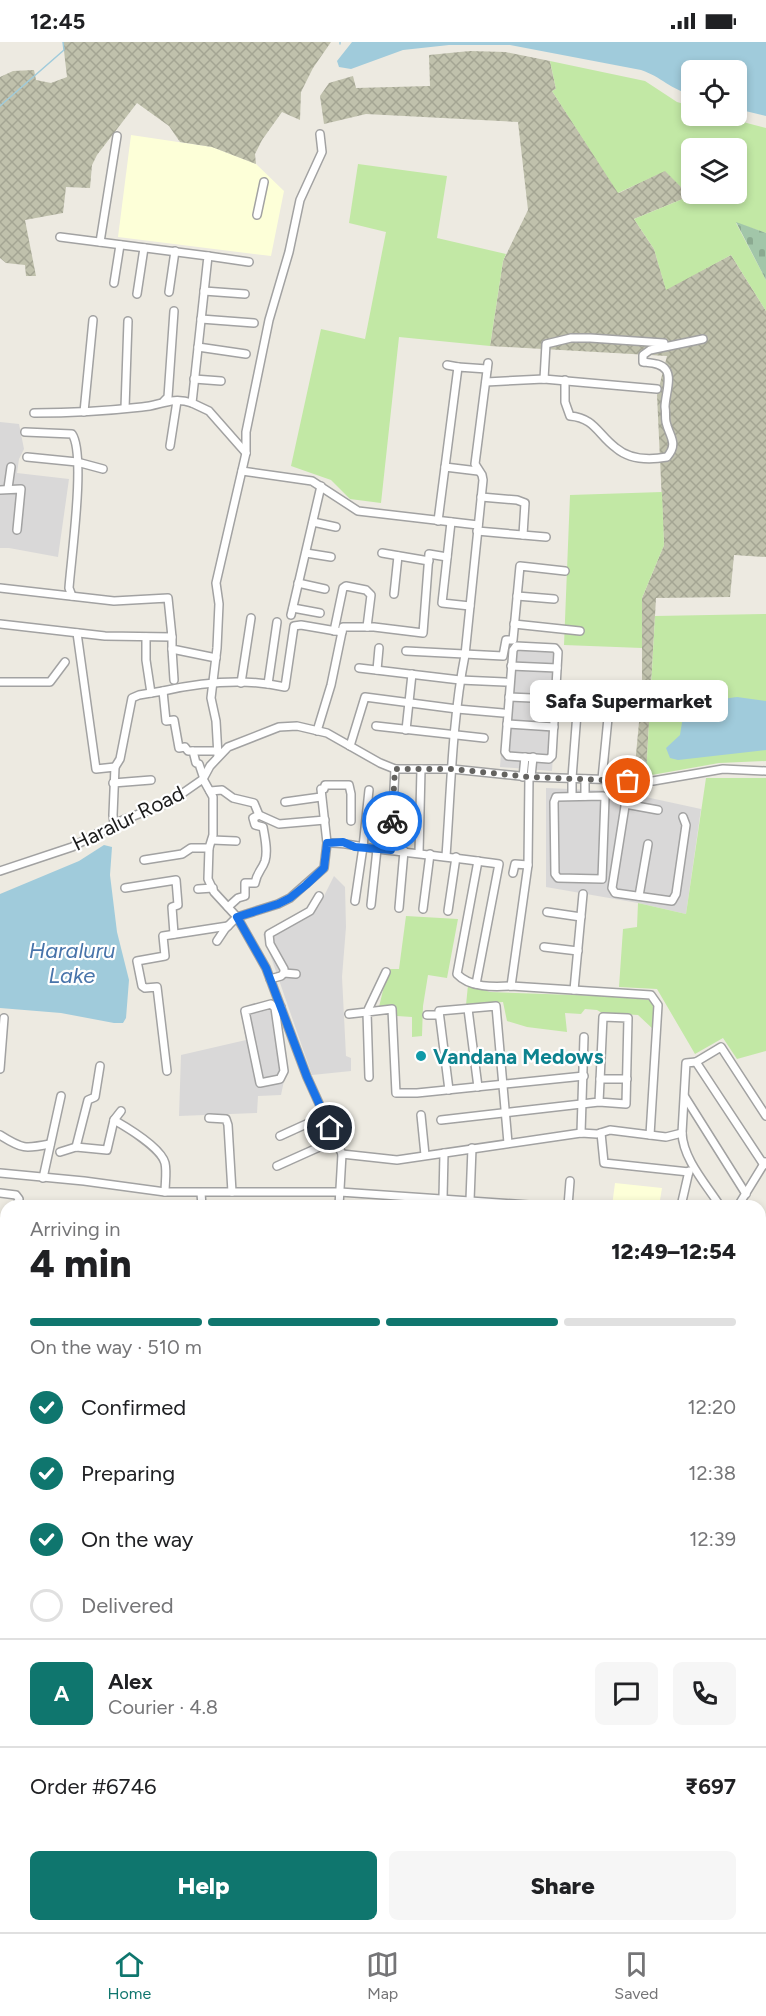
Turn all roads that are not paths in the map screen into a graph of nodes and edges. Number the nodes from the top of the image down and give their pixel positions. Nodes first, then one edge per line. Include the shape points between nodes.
1 (320, 134) dead end
2 (117, 136) dead end
3 (264, 182) dead end
4 (257, 215) dead end
5 (60, 237) dead end
6 (100, 242) junction
7 (120, 245) junction
8 (144, 248) junction
9 (175, 251) junction
10 (208, 256) junction
11 (249, 262) dead end
12 (114, 283) dead end
13 (204, 291) junction
14 (170, 292) dead end
15 (137, 294) dead end
16 (245, 294) dead end
17 (174, 311) dead end
18 (201, 319) junction
19 (93, 320) dead end
20 (128, 321) dead end
21 (254, 323) dead end
22 (703, 339) dead end
23 (664, 343) dead end
24 (198, 347) junction
25 (246, 354) dead end
26 (447, 365) dead end
27 (458, 367) junction
28 (195, 379) junction
29 (544, 379) junction
30 (565, 380) junction
31 (220, 381) dead end
32 (486, 382) junction
33 (657, 389) dead end
34 (164, 401) junction
35 (177, 401) junction
36 (192, 403) junction
37 (125, 408) junction
38 (84, 412) junction
39 (34, 413) dead end
40 (25, 432) dead end
41 (170, 446) dead end
42 (246, 453) junction
43 (27, 457) dead end
44 (77, 462) junction
45 (11, 467) dead end
46 (445, 467) junction
47 (103, 469) dead end
48 (242, 471) junction
49 (478, 471) junction
50 (321, 486) junction
51 (4, 489) edge
52 (481, 497) junction
53 (438, 521) junction
54 (313, 522) junction
55 (451, 522) junction
56 (336, 527) dead end
57 (478, 528) junction
58 (17, 530) dead end
59 (523, 535) junction
60 (546, 537) dead end
61 (306, 553) junction
62 (382, 553) dead end
63 (398, 556) junction
64 (331, 557) dead end
65 (447, 557) junction
66 (429, 561) junction
67 (565, 571) dead end
68 (298, 583) junction
69 (0, 588) edge
70 (325, 589) dead end
71 (394, 594) dead end
72 (72, 596) junction
73 (517, 596) junction
74 (554, 599) dead end
75 (470, 606) junction
76 (320, 613) dead end
77 (251, 618) dead end
78 (278, 622) dead end
79 (0, 624) edge
80 (514, 624) junction
81 (367, 627) junction
82 (334, 631) junction
83 (580, 631) dead end
84 (342, 632) junction
85 (77, 633) junction
86 (146, 637) junction
87 (172, 637) junction
88 (379, 648) dead end
89 (172, 649) junction
90 (406, 651) dead end
91 (465, 655) junction
92 (216, 658) junction
93 (65, 662) dead end
94 (511, 666) junction
95 (359, 668) dead end
96 (557, 668) junction
97 (377, 670) junction
98 (412, 674) junction
99 (174, 680) dead end
100 (460, 680) junction
101 (0, 682) edge
102 (213, 682) junction
103 (505, 682) dead end
104 (241, 683) junction
105 (268, 684) junction
106 (285, 687) junction
107 (579, 687) dead end
108 (294, 688) dead end
109 (163, 691) junction
110 (151, 693) junction
111 (509, 697) junction
112 (555, 699) junction
113 (409, 703) junction
114 (457, 709) junction
115 (503, 712) dead end
116 (608, 718) dead end
117 (507, 724) junction
118 (376, 726) dead end
119 (554, 727) junction
120 (406, 730) junction
121 (317, 731) junction
122 (454, 735) junction
123 (484, 738) dead end
124 (350, 746) junction
125 (193, 751) junction
126 (218, 753) junction
127 (529, 757) junction
128 (115, 767) junction
129 (395, 769) junction
130 (421, 769) junction
131 (452, 769) junction
132 (766, 771) edge
133 (528, 777) junction
134 (203, 778) junction
135 (572, 778) junction
136 (585, 779) junction
137 (151, 780) dead end
138 (602, 780) junction
139 (628, 781) junction
140 (113, 783) junction
141 (369, 790) dead end
142 (210, 791) junction
143 (572, 796) junction
144 (585, 796) junction
145 (321, 797) junction
146 (285, 802) dead end
147 (625, 804) junction
148 (658, 810) dead end
149 (259, 814) junction
150 (683, 817) dead end
151 (325, 820) junction
152 (351, 821) dead end
153 (114, 824) junction
154 (212, 840) junction
155 (236, 841) dead end
156 (327, 843) junction
157 (648, 844) dead end
158 (363, 847) junction
159 (208, 848) junction
160 (377, 849) junction
161 (391, 850) junction
162 (404, 851) junction
163 (419, 853) junction
164 (430, 854) junction
165 (446, 856) junction
166 (456, 857) junction
167 (144, 860) dead end
168 (478, 861) junction
169 (528, 865) junction
170 (0, 871) edge
171 (513, 873) dead end
172 (125, 888) dead end
173 (213, 888) junction
174 (198, 889) dead end
175 (583, 894) dead end
176 (319, 896) dead end
177 (639, 896) junction
178 (356, 901) dead end
179 (371, 905) dead end
180 (228, 907) junction
181 (399, 908) dead end
182 (423, 909) dead end
183 (448, 910) dead end
184 (547, 912) dead end
185 (237, 917) junction
186 (581, 917) junction
187 (228, 926) junction
188 (174, 934) junction
189 (217, 941) dead end
190 (544, 946) dead end
191 (578, 951) junction
192 (386, 972) dead end
193 (284, 973) junction
194 (296, 974) dead end
195 (270, 979) junction
196 (476, 984) junction
197 (511, 986) junction
198 (574, 990) junction
199 (278, 1008) junction
200 (468, 1009) junction
201 (367, 1012) junction
202 (348, 1014) dead end
203 (427, 1015) dead end
204 (439, 1015) junction
205 (4, 1018) dead end
206 (584, 1037) dead end
207 (696, 1062) junction
208 (100, 1066) dead end
209 (0, 1069) edge
210 (167, 1071) dead end
211 (584, 1076) junction
212 (369, 1077) dead end
213 (627, 1078) junction
214 (600, 1079) junction
215 (503, 1084) junction
216 (478, 1087) junction
217 (449, 1090) junction
218 (61, 1096) dead end
219 (684, 1096) junction
220 (599, 1102) junction
221 (583, 1105) junction
222 (121, 1111) dead end
223 (505, 1113) junction
224 (421, 1115) dead end
225 (324, 1116) junction
226 (766, 1116) edge
227 (209, 1118) dead end
228 (114, 1120) junction
229 (441, 1120) dead end
230 (582, 1133) junction
231 (601, 1133) junction
232 (682, 1133) junction
233 (0, 1135) edge
234 (651, 1135) junction
235 (280, 1136) dead end
236 (335, 1140) junction
237 (508, 1143) junction
238 (50, 1144) junction
239 (76, 1147) junction
240 (472, 1148) junction
241 (60, 1152) dead end
242 (444, 1153) junction
243 (342, 1154) junction
244 (425, 1155) junction
245 (692, 1162) junction
246 (765, 1163) edge
247 (278, 1166) dead end
248 (689, 1172) junction
249 (0, 1173) edge
250 (43, 1178) junction
251 (570, 1181) dead end
252 (165, 1192) junction
253 (232, 1192) junction
254 (340, 1192) junction
255 (0, 1193) edge
256 (201, 1193) junction
257 (746, 1194) junction
258 (443, 1198) junction
259 (18, 1200) edge
260 (202, 1200) edge
261 (339, 1200) edge
262 (470, 1200) joint
263 (568, 1200) edge
264 (682, 1200) edge
265 (716, 1200) edge
266 (742, 1200) edge

1 - 42 street via 322,152 300,200 269,320 246,432
2 - 6 street
3 - 4 street
5 - 6 street
6 - 7 street
7 - 8 street
7 - 12 street
8 - 9 street
8 - 15 street
9 - 10 street
9 - 14 street
10 - 11 street
10 - 13 street
13 - 16 street
13 - 18 street
17 - 34 street via 168,397
18 - 21 street
18 - 24 street
19 - 38 street
20 - 37 street
22 - 30 street via 650,350 643,355 644,362 668,371 666,422 674,446 667,457 633,457 617,449 582,417 570,416 565,402
23 - 29 street via 571,338 546,344
24 - 25 street
24 - 28 street
26 - 27 street
27 - 32 street via 488,366
27 - 46 street
28 - 31 street
28 - 36 street
29 - 30 street
29 - 32 street
30 - 33 street
32 - 49 street
34 - 35 street
34 - 37 street
35 - 36 street
35 - 41 street
36 - 42 street via 209,411
37 - 38 street
38 - 39 street
40 - 44 street via 72,434
42 - 48 street
43 - 44 street
44 - 47 street
44 - 72 street via 69,588
45 - 51 street
46 - 49 street
46 - 53 street
48 - 50 street via 312,481
48 - 92 street via 216,583
49 - 52 street via 483,480
50 - 53 street via 358,511
50 - 54 street
51 - 58 street via 21,489
52 - 57 street
52 - 59 street via 525,503
53 - 55 street
54 - 56 street
54 - 61 street
55 - 57 street
55 - 65 street
57 - 59 street
57 - 75 street
59 - 60 street
61 - 64 street
61 - 68 street
62 - 63 street
63 - 66 street
63 - 71 street
65 - 66 street via 429,554
65 - 75 street via 442,603
66 - 81 street via 423,633
67 - 73 street via 520,566
68 - 70 street
68 - 76 street via 292,612
69 - 72 street
72 - 87 street via 114,601 168,598
73 - 74 street
73 - 80 street
75 - 91 street
77 - 104 street
78 - 105 street
79 - 85 street
80 - 83 street
80 - 91 street via 513,640 506,640 503,656
81 - 82 street via 371,595 366,590 346,586
81 - 84 street via 343,627
82 - 84 street
82 - 106 street via 294,626
84 - 121 street
85 - 86 street
85 - 128 street via 96,769
86 - 87 street
86 - 110 street
87 - 89 street
88 - 97 street
89 - 92 street
89 - 99 street
90 - 91 street
91 - 100 street
92 - 102 street
93 - 101 street via 50,682
94 - 96 street
94 - 96 street via 516,646 555,648
94 - 111 street
95 - 97 street
96 - 112 street
97 - 98 street
98 - 100 street
98 - 113 street
100 - 103 street
100 - 114 street
102 - 104 street
102 - 109 street
102 - 126 street via 211,698
104 - 105 street
105 - 106 street
106 - 108 street
107 - 135 street
109 - 110 street
109 - 125 street via 166,721 174,720 179,748
110 - 128 street via 132,698
111 - 112 street
111 - 117 street
112 - 119 street
113 - 114 street
113 - 120 street
113 - 124 street via 365,698
114 - 115 street
114 - 122 street
116 - 138 street
117 - 119 street
117 - 127 street via 506,754
118 - 120 street
119 - 127 street via 551,758
120 - 122 street
121 - 124 street, Haralur Road
121 - 126 street, Haralur Road via 279,727
122 - 123 street
122 - 131 street
124 - 129 street, Haralur Road
125 - 126 street
125 - 134 street
126 - 134 street, Haralur Road
127 - 133 street
128 - 140 street
129 - 130 street, Haralur Road
129 - 161 street
130 - 131 street, Haralur Road
130 - 163 street
131 - 133 street, Haralur Road
131 - 165 street
132 - 139 street, Haralur Road via 723,769 653,781
133 - 135 street, Haralur Road
133 - 169 street
134 - 142 street
134 - 153 street, Haralur Road via 170,802
135 - 136 street, Haralur Road
135 - 143 street
136 - 138 street, Haralur Road
136 - 144 street
137 - 140 street
138 - 139 street, Haralur Road
139 - 147 street
140 - 153 street
141 - 158 street
142 - 149 street via 222,790 233,798 254,803
142 - 154 street
143 - 144 street
143 - 144 street via 556,797 554,802 555,874 558,878 602,879 605,798
145 - 146 street
145 - 151 street
145 - 152 street via 325,785 349,785
147 - 148 street
147 - 177 street via 612,888 615,893
149 - 151 street via 279,824
149 - 180 street via 254,818 255,825 263,827 264,864 255,883 245,883 245,896
150 - 177 street via 686,825 676,894 672,901
151 - 156 street
153 - 170 street, Haralur Road via 72,847
154 - 155 street
154 - 159 street
156 - 158 street
156 - 185 street via 324,868 306,885 278,904
157 - 177 street
158 - 160 street
158 - 178 street
159 - 167 street via 191,848 182,854
159 - 173 street via 208,879
160 - 161 street
160 - 179 street
161 - 162 street
162 - 163 street
162 - 181 street
163 - 164 street
164 - 165 street
164 - 182 street
165 - 166 street
166 - 168 street
166 - 183 street
168 - 196 street via 457,974
168 - 196 street via 499,864
169 - 171 street via 515,864
169 - 197 street
172 - 188 street via 176,880
173 - 174 street
173 - 180 street
175 - 186 street
176 - 193 street via 310,911 269,934
180 - 185 street
184 - 186 street
185 - 187 street
185 - 195 street
186 - 191 street
187 - 188 street
187 - 189 street
188 - 210 street via 163,936 165,956 137,961 142,986 157,987
190 - 191 street
191 - 198 street
192 - 201 street
193 - 194 street
193 - 195 street
195 - 199 street
196 - 197 street
197 - 198 street
198 - 234 street via 651,995 658,1005
199 - 199 street via 271,1004 245,1012 260,1083 280,1079 284,1071
199 - 225 street
200 - 204 street via 439,1011
200 - 215 street via 496,1006
200 - 216 street
201 - 202 street
201 - 212 street
201 - 217 street via 392,1009 396,1093
203 - 204 street
204 - 217 street
205 - 209 street
206 - 211 street
207 - 219 street via 686,1063
207 - 226 street via 720,1047
207 - 246 street
208 - 239 street via 94,1097 88,1100
211 - 215 street
211 - 221 street
213 - 214 street
213 - 214 street via 628,1018 603,1017
213 - 220 street via 626,1104
214 - 220 street
215 - 216 street
215 - 223 street
216 - 217 street
218 - 238 street
219 - 232 street
219 - 257 street
220 - 221 street
221 - 223 street
221 - 230 street
222 - 228 street
223 - 229 street
223 - 237 street
224 - 244 street
225 - 235 street
225 - 236 street
227 - 253 street via 226,1119 228,1125
228 - 239 street via 107,1150
228 - 252 street via 161,1156 165,1163
230 - 231 street
230 - 237 street
231 - 234 street via 610,1130
231 - 248 street via 604,1163
232 - 234 street
232 - 245 street
233 - 238 street via 22,1148
236 - 243 street
236 - 247 street
237 - 240 street
238 - 250 street
239 - 241 street
240 - 242 street
240 - 262 street
242 - 244 street
242 - 258 street
243 - 244 street via 397,1160
243 - 254 street
245 - 248 street
245 - 265 street
246 - 257 street
248 - 264 street
249 - 250 street
250 - 252 street
251 - 263 street
252 - 256 street
253 - 254 street
253 - 256 street
254 - 258 street
254 - 261 street
255 - 259 street via 16,1195
256 - 260 street
257 - 266 street
258 - 262 street

